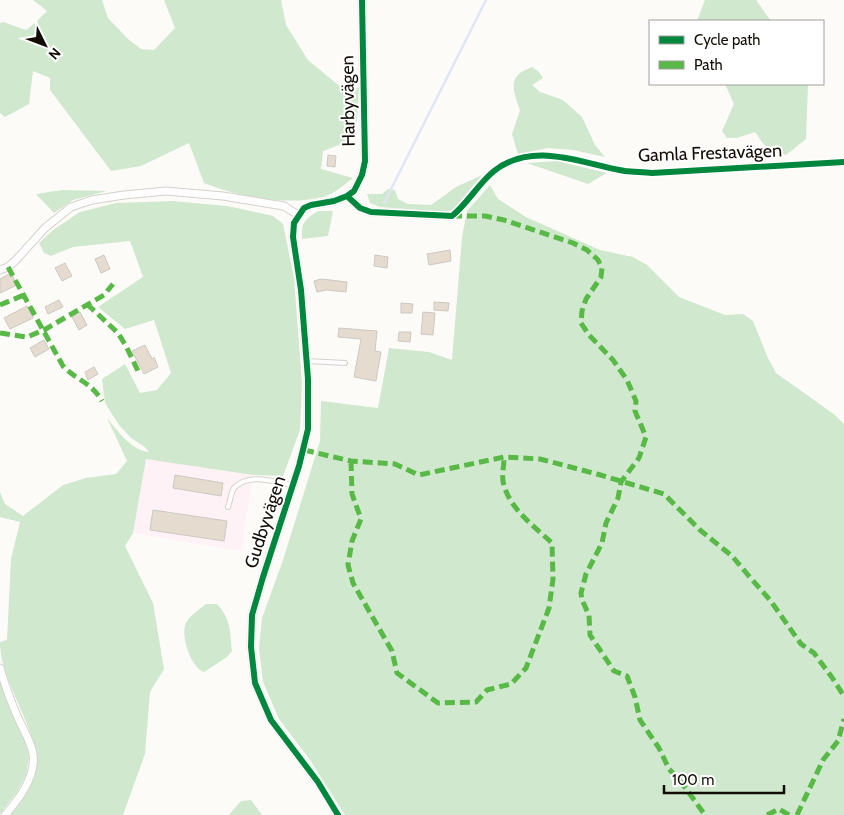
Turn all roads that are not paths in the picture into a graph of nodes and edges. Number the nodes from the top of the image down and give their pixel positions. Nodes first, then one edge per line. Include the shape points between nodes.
1 (362, 0) edge
2 (347, 196) junction
3 (298, 215) junction
4 (452, 216) dead end
5 (0, 270) edge
6 (307, 361) junction
7 (345, 363) dead end
8 (293, 485) junction
9 (228, 507) dead end
10 (0, 668) edge
11 (5, 815) edge
12 (338, 815) edge

1 - 2 street, Harbyvägen via 365,161 354,191
2 - 3 street via 311,205
2 - 4 street via 360,208 371,212
3 - 5 street via 284,206 166,191 92,200 71,207 45,228 15,261
3 - 6 street, Gudbyvägen via 294,236
6 - 7 lane
6 - 8 street, Gudbyvägen via 308,429
8 - 9 lane via 253,479 244,481 233,489
8 - 12 street, Gudbyvägen via 252,615 255,683 271,720 318,782
10 - 11 street via 6,691 33,754 29,780

